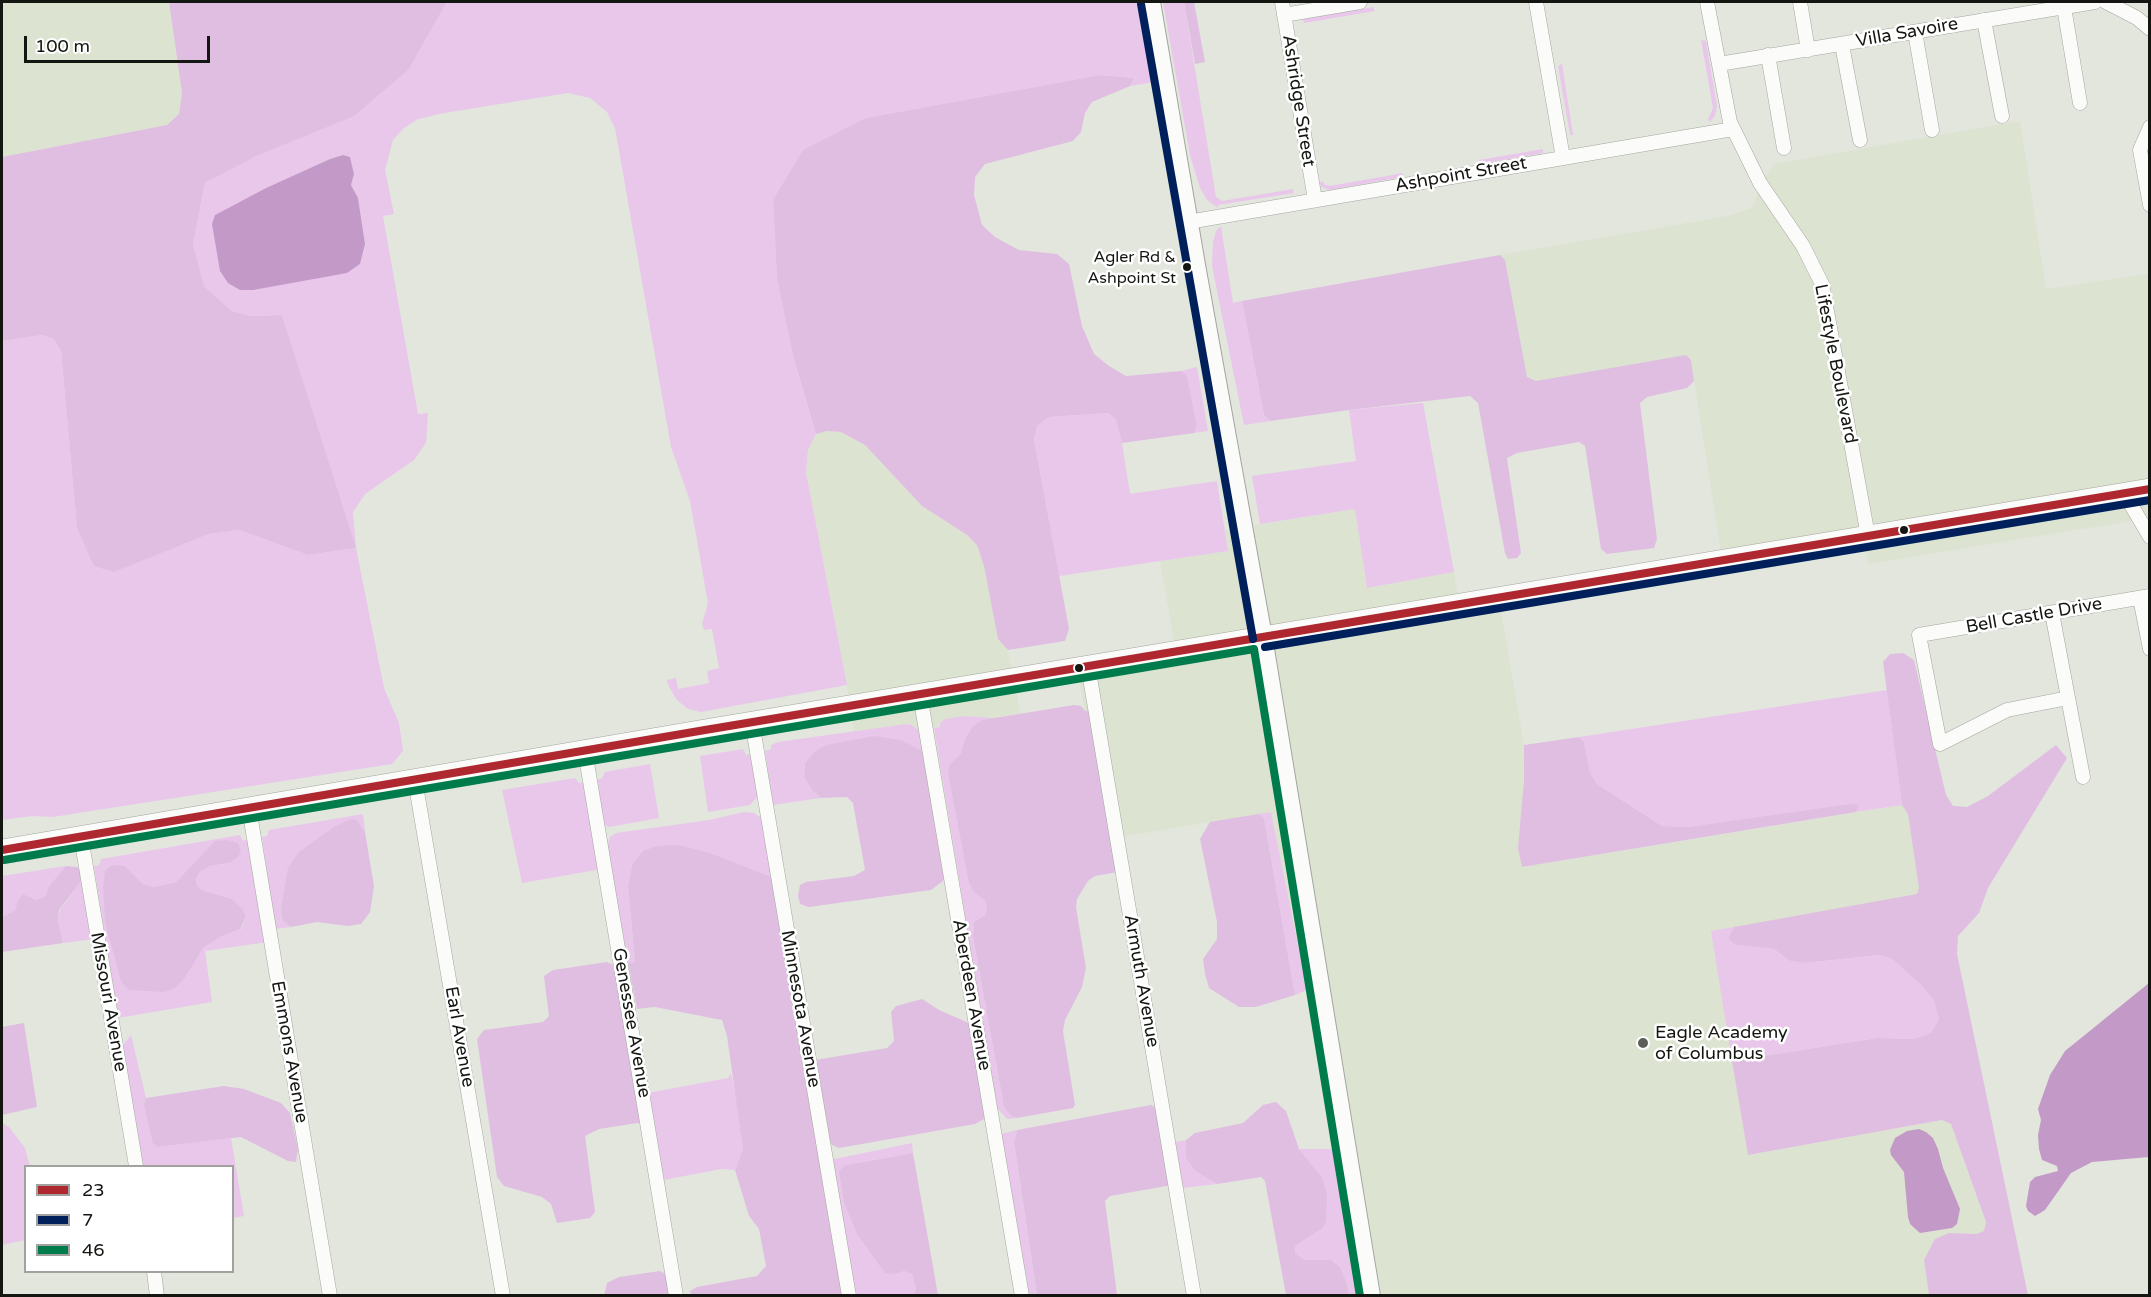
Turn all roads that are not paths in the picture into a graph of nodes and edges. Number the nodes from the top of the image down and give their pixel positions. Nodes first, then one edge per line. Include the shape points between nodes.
1 (1151, 2) edge
2 (1360, 2) edge
3 (1536, 2) edge
4 (1707, 2) edge
5 (1800, 2) edge
6 (2095, 2) edge
7 (2106, 2) edge
8 (2048, 5) edge
9 (2064, 7) junction
10 (1283, 8) edge
11 (1984, 20) junction
12 (2150, 29) edge
13 (1915, 32) junction
14 (1842, 45) junction
15 (1808, 50) junction
16 (1768, 55) junction
17 (1719, 64) junction
18 (2080, 103) dead end
19 (2002, 116) dead end
20 (2150, 128) edge
21 (1733, 129) junction
22 (1932, 130) dead end
23 (1860, 140) dead end
24 (1784, 148) dead end
25 (1563, 158) junction
26 (1315, 201) junction
27 (2150, 205) edge
28 (1188, 222) junction
29 (2150, 489) edge
30 (2124, 493) junction
31 (1868, 536) junction
32 (2150, 537) edge
33 (2145, 597) edge
34 (2052, 613) junction
35 (1263, 637) junction
36 (2150, 649) edge
37 (1088, 666) junction
38 (920, 695) junction
39 (2067, 698) junction
40 (752, 723) junction
41 (585, 751) junction
42 (2083, 777) dead end
43 (415, 780) junction
44 (249, 808) junction
45 (81, 837) junction
46 (2, 850) edge
47 (136, 1165) edge
48 (153, 1273) edge
49 (158, 1296) edge
50 (330, 1296) edge
51 (503, 1296) edge
52 (676, 1296) edge
53 (849, 1296) edge
54 (1022, 1296) edge
55 (1194, 1296) edge
56 (1371, 1296) edge

1 - 28 main road
2 - 10 street
3 - 25 street
4 - 17 street, Lifestyle Boulevard
5 - 15 street
6 - 9 street, Villa Savoire
7 - 12 street
8 - 9 street, Villa Savoire
8 - 11 street, Villa Savoire
9 - 18 street
10 - 26 street, Ashridge Street
11 - 13 street, Villa Savoire
11 - 19 street
13 - 14 street, Villa Savoire
13 - 22 street
14 - 15 street, Villa Savoire
14 - 23 street
15 - 16 street, Villa Savoire
16 - 17 street, Villa Savoire
16 - 24 street
17 - 21 street, Lifestyle Boulevard
20 - 27 street via 2140,150
21 - 25 street, Ashpoint Street
21 - 31 street, Lifestyle Boulevard via 1760,183 1803,246 1822,284
25 - 26 street, Ashpoint Street
26 - 28 street, Ashpoint Street
28 - 35 main road
29 - 30 main road
30 - 31 main road
30 - 32 street
31 - 35 main road
33 - 34 street, Bell Castle Drive
33 - 36 street
34 - 39 street
34 - 39 street, Bell Castle Drive via 1918,635 1940,744 2007,710
35 - 37 main road
35 - 56 main road
37 - 38 main road
37 - 55 street, Armuth Avenue
38 - 40 main road
38 - 54 street, Aberdeen Avenue
39 - 42 street
40 - 41 main road
40 - 53 street, Minnesota Avenue
41 - 43 main road
41 - 52 street, Genessee Avenue
43 - 44 main road
43 - 51 street, Earl Avenue
44 - 45 main road
44 - 50 street, Emmons Avenue
45 - 46 main road
45 - 47 street, Missouri Avenue
48 - 49 street

